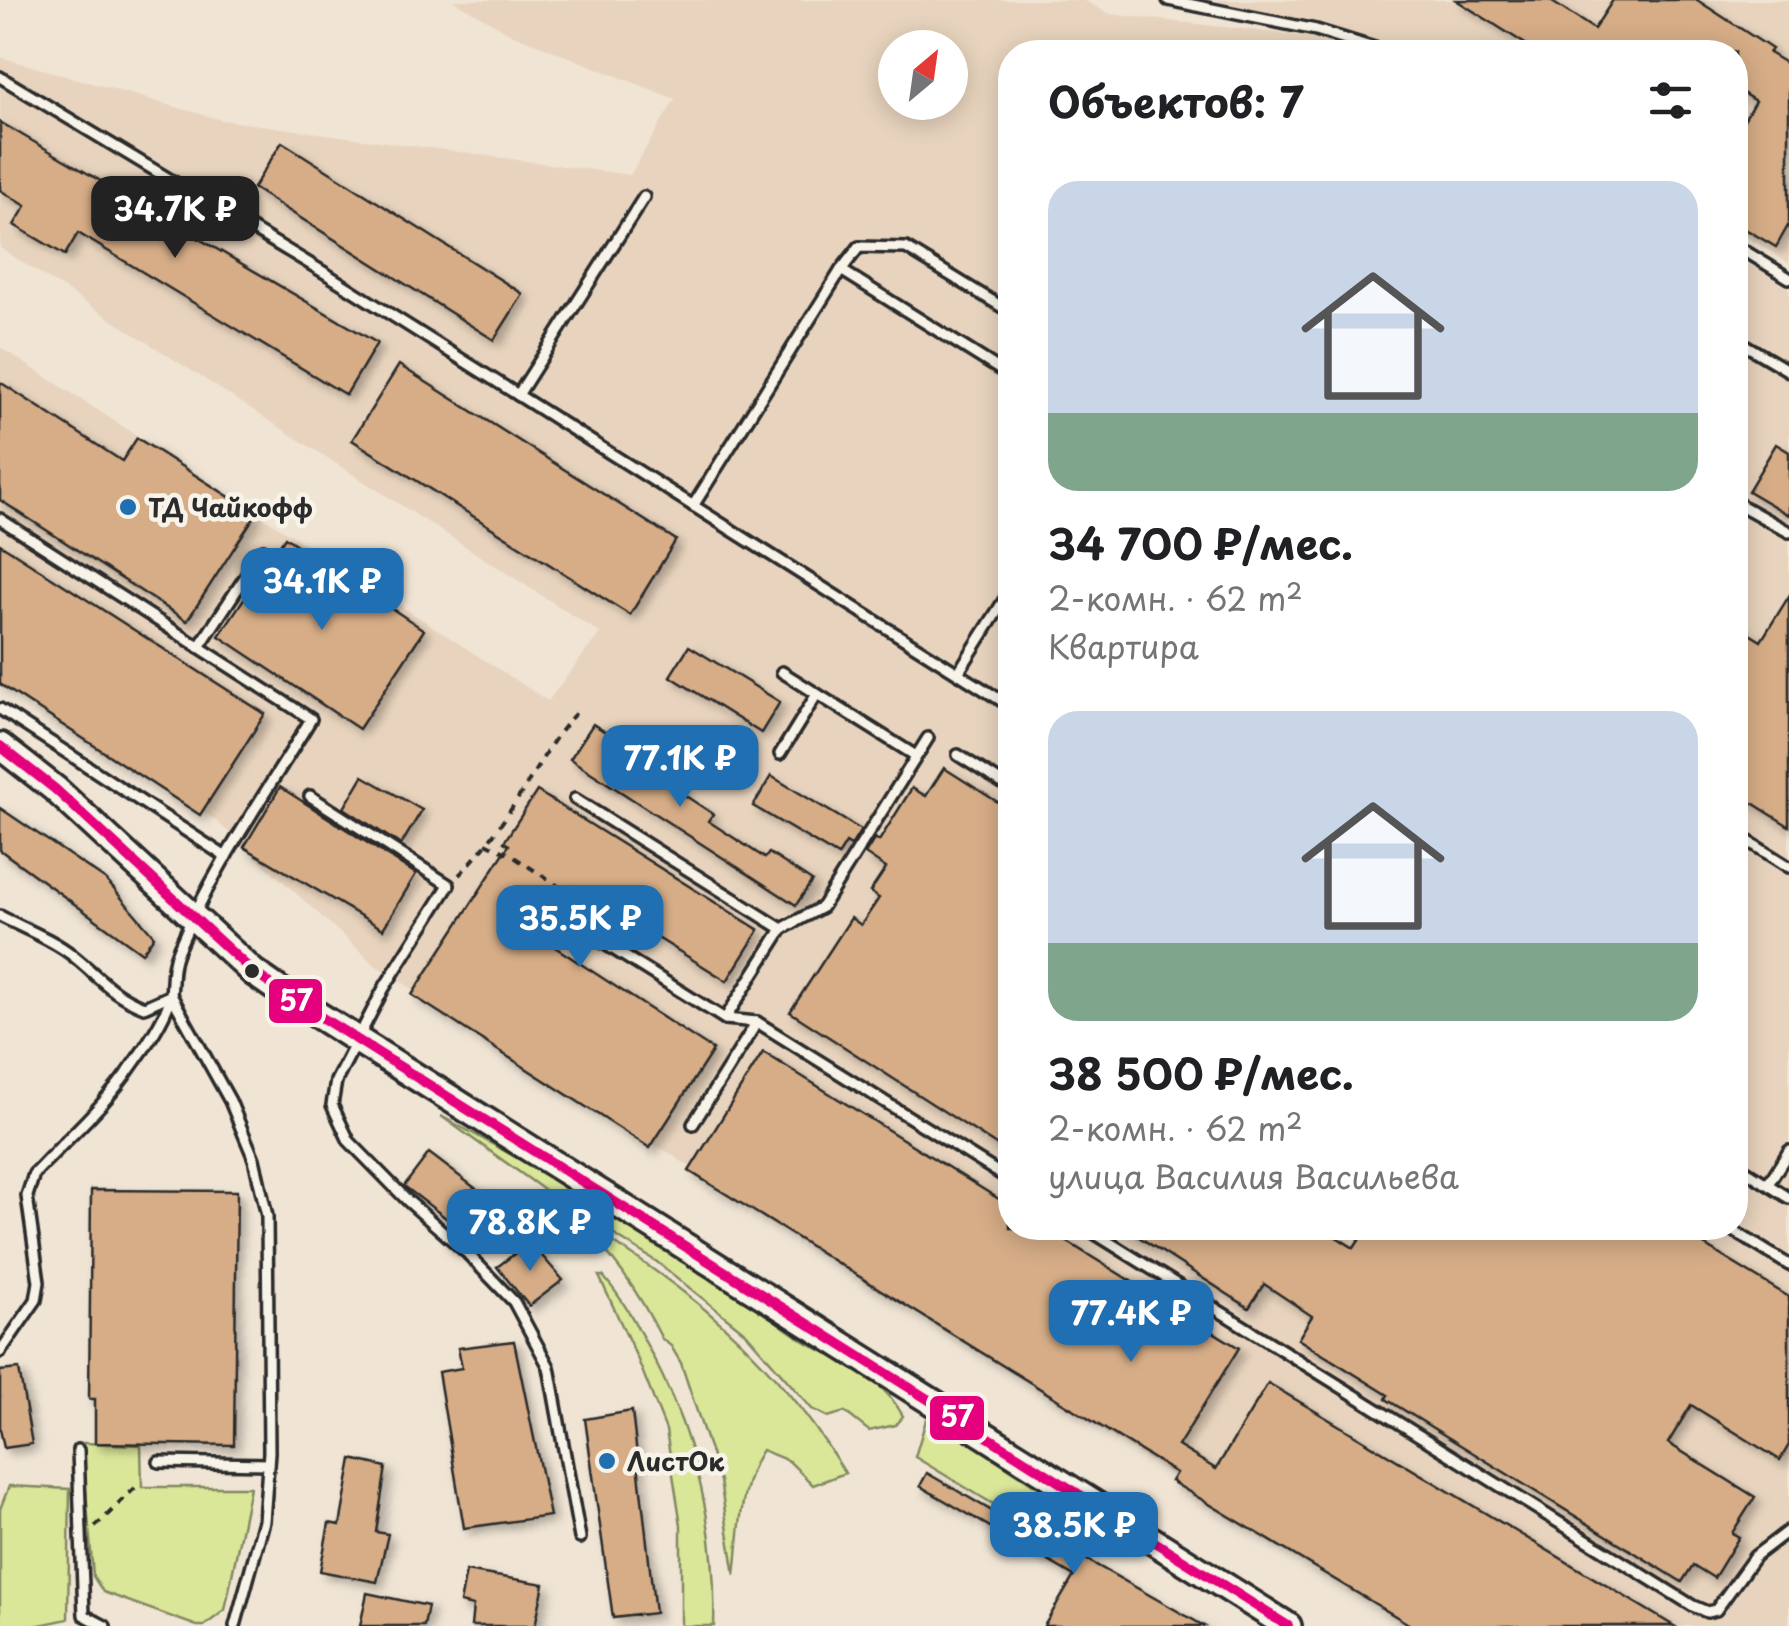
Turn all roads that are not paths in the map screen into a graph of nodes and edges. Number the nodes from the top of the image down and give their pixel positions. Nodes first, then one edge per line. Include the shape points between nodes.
1 (1168, 0) edge
2 (1185, 2) edge
3 (1348, 40) edge
4 (0, 77) edge
5 (644, 196) dead end
6 (1748, 252) edge
7 (841, 270) junction
8 (1789, 278) edge
9 (998, 305) edge
10 (1748, 346) edge
11 (998, 368) edge
12 (1789, 371) edge
13 (518, 396) junction
14 (692, 506) junction
15 (1748, 509) edge
16 (0, 519) edge
17 (1789, 532) edge
18 (262, 550) dead end
19 (998, 609) edge
20 (199, 647) junction
21 (782, 672) dead end
22 (958, 673) junction
23 (817, 694) junction
24 (998, 698) edge
25 (0, 709) edge
26 (928, 738) dead end
27 (0, 746) edge
28 (780, 754) dead end
29 (958, 755) dead end
30 (916, 756) junction
31 (998, 780) edge
32 (310, 796) dead end
33 (575, 799) dead end
34 (1748, 841) edge
35 (226, 857) junction
36 (1789, 867) edge
37 (0, 916) edge
38 (194, 919) junction
39 (572, 924) road end
40 (782, 928) junction
41 (171, 995) junction
42 (726, 1019) junction
43 (758, 1022) junction
44 (357, 1040) junction
45 (694, 1124) dead end
46 (1789, 1151) edge
47 (998, 1172) edge
48 (1748, 1172) edge
49 (1768, 1184) junction
50 (1789, 1198) edge
51 (1105, 1240) edge
52 (1748, 1240) edge
53 (1789, 1265) edge
54 (0, 1352) edge
55 (78, 1450) dead end
56 (158, 1462) dead end
57 (268, 1464) junction
58 (1789, 1530) edge
59 (580, 1538) dead end
60 (99, 1625) edge
61 (235, 1626) edge
62 (1288, 1626) edge

1 - 2 lane
2 - 3 lane
4 - 13 lane
5 - 13 lane
6 - 8 lane
7 - 9 lane via 859,247 906,248
7 - 11 lane
7 - 14 lane
10 - 12 lane
13 - 14 lane
14 - 22 lane
15 - 17 lane
16 - 20 lane
18 - 20 lane
19 - 22 lane
20 - 35 lane via 311,719
21 - 23 lane
22 - 24 lane
23 - 28 lane
23 - 30 lane
25 - 35 lane
26 - 30 lane
27 - 38 main road
29 - 31 lane
30 - 40 lane via 822,908
32 - 44 lane via 449,885
33 - 40 lane
34 - 36 lane
35 - 38 lane
37 - 41 lane via 71,954 122,998 144,1007
38 - 41 lane via 172,966
38 - 44 main road via 253,972
39 - 42 lane
40 - 42 lane
41 - 54 lane via 130,1070 34,1174 27,1196 36,1300
41 - 57 lane via 230,1101 254,1160 266,1216
42 - 43 lane
43 - 45 lane
43 - 47 lane
44 - 59 lane via 332,1105 349,1141 514,1302 549,1366
44 - 62 main road
46 - 49 lane
48 - 49 lane
49 - 50 lane
51 - 58 lane via 1692,1606 1716,1610 1756,1556
52 - 53 lane
55 - 60 lane via 84,1615
56 - 57 lane
57 - 61 lane via 264,1521

